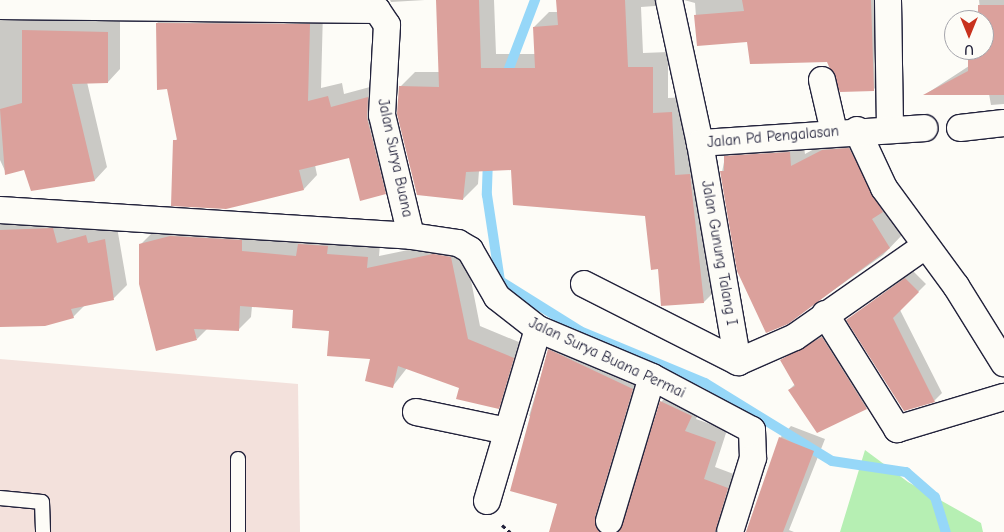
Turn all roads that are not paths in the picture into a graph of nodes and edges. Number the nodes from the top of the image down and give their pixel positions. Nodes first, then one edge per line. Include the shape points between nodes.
1 (669, 0) edge
2 (888, 0) edge
3 (100, 4) edge
4 (0, 6) edge
5 (822, 80) dead end
6 (1004, 123) edge
7 (890, 128) junction
8 (924, 128) dead end
9 (960, 128) dead end
10 (845, 131) junction
11 (700, 143) junction
12 (0, 210) edge
13 (411, 236) junction
14 (444, 239) joint
15 (925, 246) junction
16 (584, 284) dead end
17 (825, 314) junction
18 (538, 329) junction
19 (738, 362) junction
20 (1004, 363) edge
21 (652, 377) junction
22 (1004, 397) edge
23 (416, 412) dead end
24 (507, 431) junction
25 (238, 459) dead end
26 (0, 498) edge
27 (487, 501) dead end
28 (609, 521) dead end
29 (43, 532) edge
30 (238, 532) edge
31 (730, 532) edge

1 - 11 street, Jalan Pd Pengalasan
2 - 7 street
3 - 4 street, Jalan Surya Buana
3 - 13 street, Jalan Surya Buana via 377,10 387,25 382,115
5 - 10 street
6 - 9 street
7 - 8 street
7 - 10 street
10 - 11 street, Jalan Pd Pengalasan
10 - 15 street, Jalan Pd Pengalasan
11 - 19 street, Jalan Gunung Talang I
12 - 13 street, Jalan Surya Buana
13 - 14 street, Jalan Surya Buana
14 - 18 street, Jalan Surya Buana Permai via 470,250 497,297
15 - 17 street
15 - 20 street, Jalan Pd Pengalasan
16 - 19 street
17 - 19 street via 766,354
17 - 22 street via 897,429
18 - 21 street, Jalan Surya Buana Permai
18 - 24 street
21 - 28 street
21 - 31 street, Jalan Surya Buana Permai via 746,425 755,446
23 - 24 street
24 - 27 street
25 - 30 lane
26 - 29 lane via 42,502

